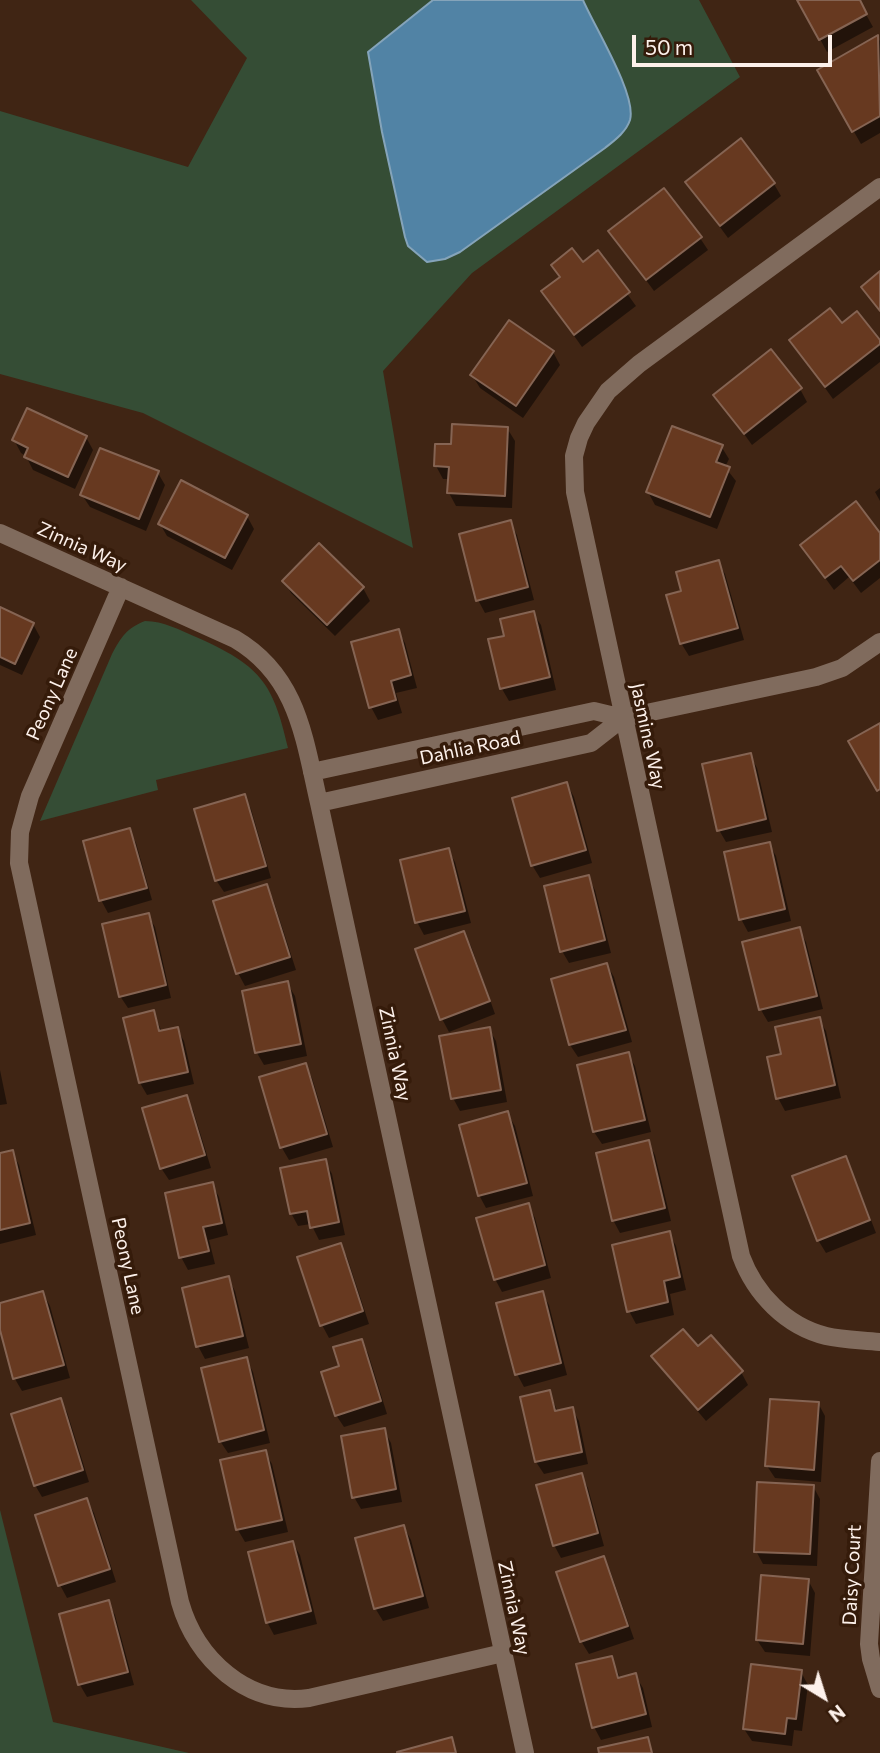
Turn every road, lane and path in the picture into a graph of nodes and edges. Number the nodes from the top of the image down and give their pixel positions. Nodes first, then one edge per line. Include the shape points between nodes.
1 (880, 187) edge
2 (0, 533) edge
3 (121, 587) junction
4 (880, 642) edge
5 (622, 718) junction
6 (312, 772) junction
7 (319, 803) junction
8 (880, 1342) edge
9 (880, 1461) edge
10 (503, 1653) junction
11 (880, 1689) edge
12 (525, 1753) edge

1 - 5 street, Jasmine Way via 623,377 594,408 579,438 575,492
2 - 3 street, Zinnia Way
3 - 6 street, Zinnia Way via 223,632 264,660 290,697
3 - 10 street, Peony Lane via 27,805 19,863 186,1623 223,1672 260,1692 290,1699
4 - 5 street, Dahlia Road via 828,674
5 - 6 street, Dahlia Road via 594,711
5 - 7 street, Dahlia Road via 591,743
5 - 8 street, Jasmine Way via 746,1270 773,1305 809,1330
6 - 7 street, Zinnia Way
7 - 10 street, Zinnia Way
9 - 11 street, Daisy Court via 869,1644
10 - 12 street, Zinnia Way

